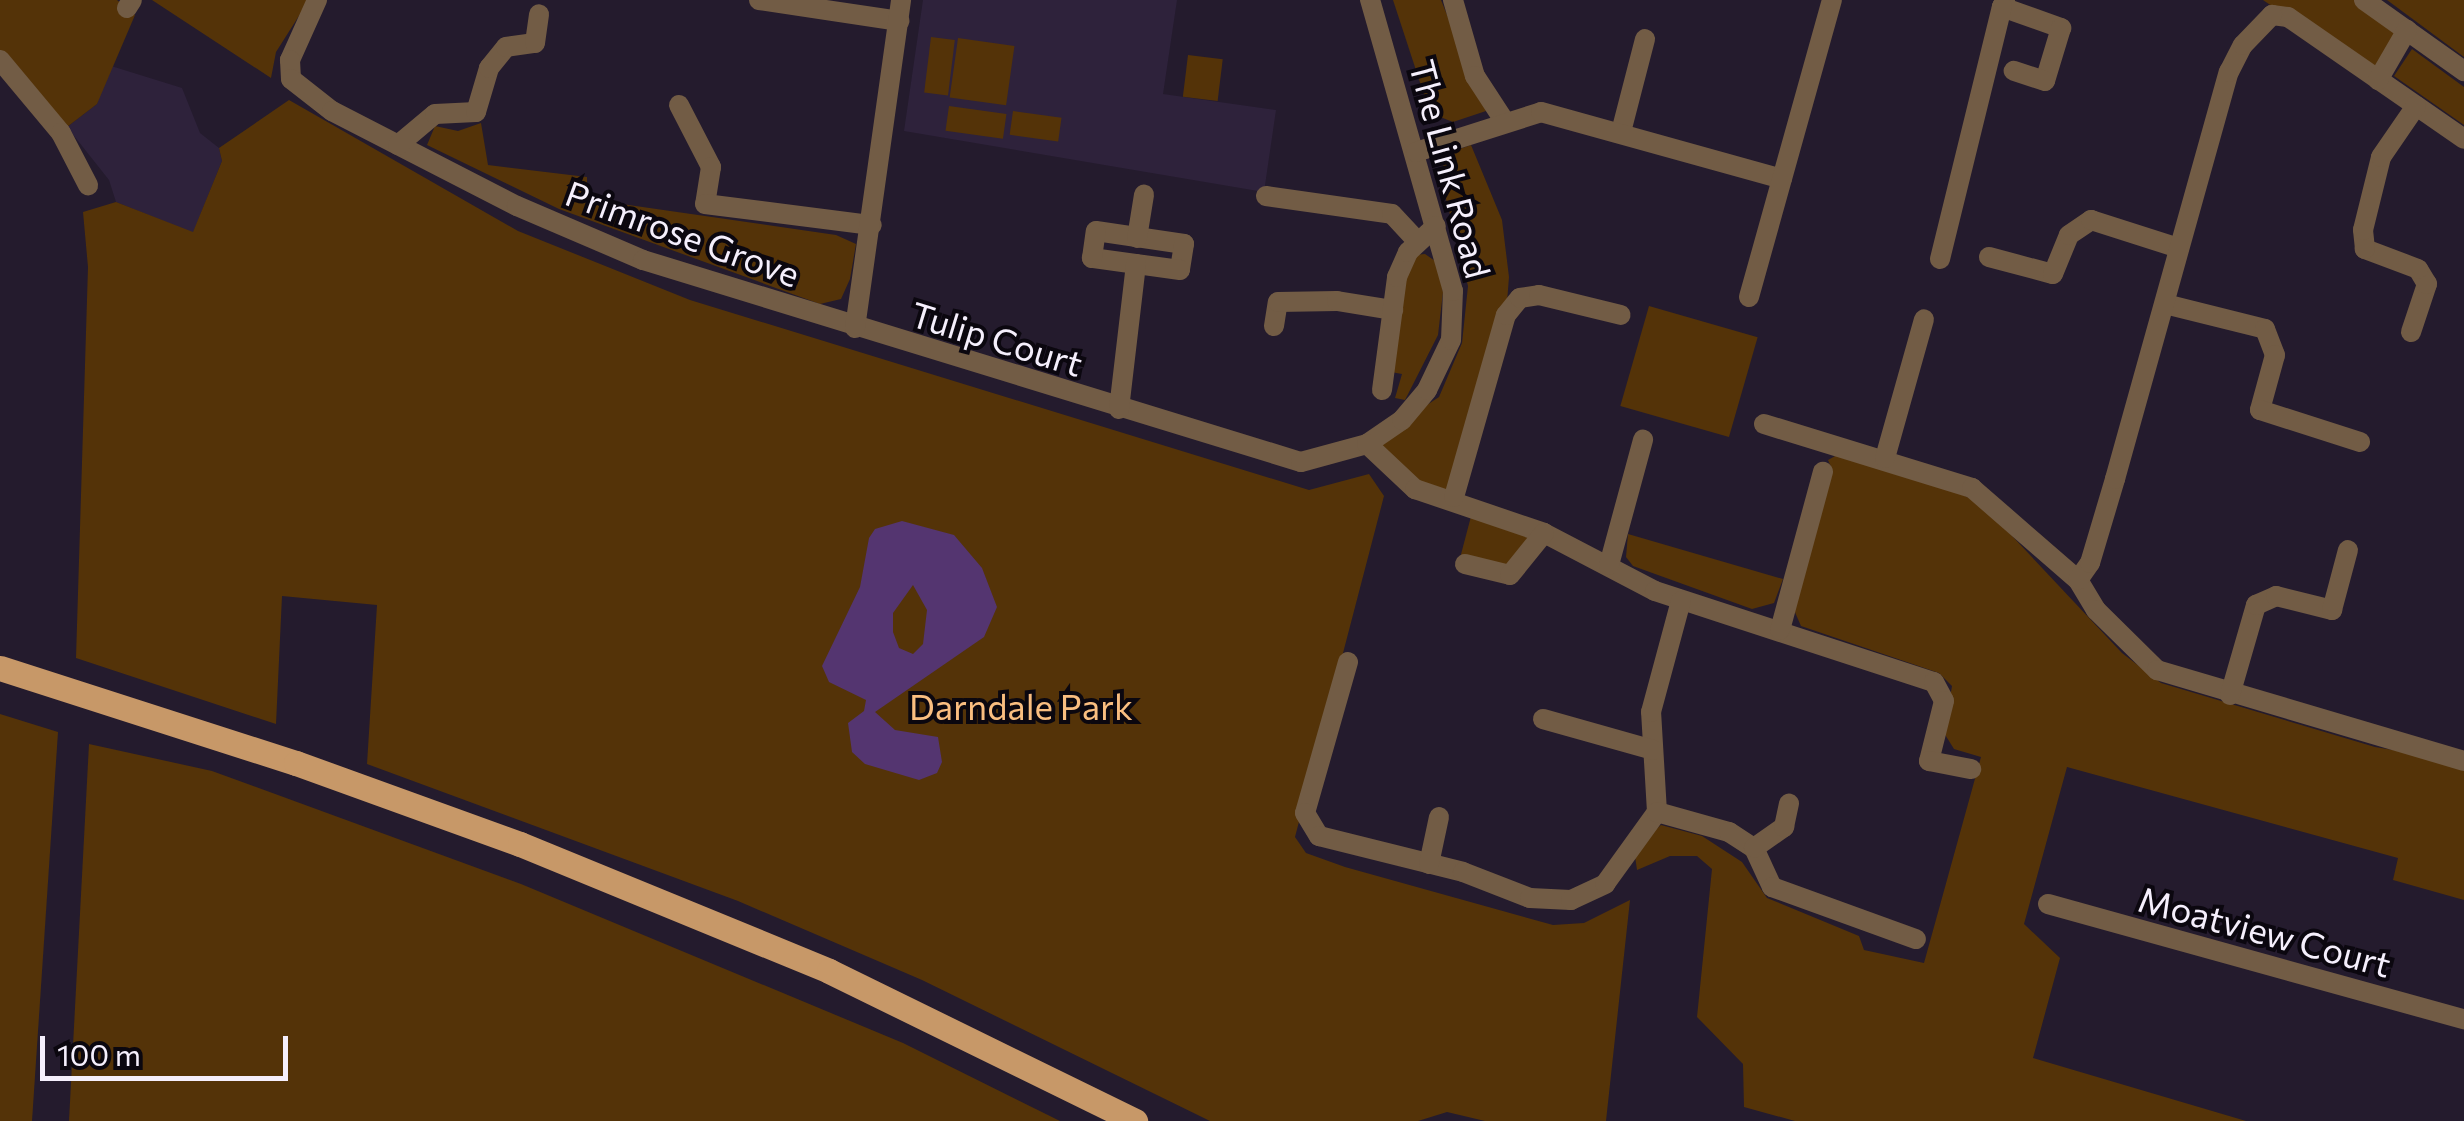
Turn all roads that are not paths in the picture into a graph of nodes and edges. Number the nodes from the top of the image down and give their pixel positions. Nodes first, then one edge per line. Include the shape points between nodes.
1 (318, 0) edge
2 (759, 0) edge
3 (1370, 0) edge
4 (1453, 0) edge
5 (1832, 0) edge
6 (2364, 0) edge
7 (2004, 3) edge
8 (2267, 8) edge
9 (900, 10) edge
10 (539, 14) dead end
11 (2407, 30) junction
12 (1644, 39) dead end
13 (0, 60) edge
14 (2014, 71) dead end
15 (2464, 71) edge
16 (2378, 80) junction
17 (680, 105) dead end
18 (2416, 106) junction
19 (1505, 122) junction
20 (1621, 132) junction
21 (2464, 139) edge
22 (398, 145) junction
23 (1416, 152) junction
24 (1782, 179) junction
25 (88, 185) dead end
26 (1144, 196) dead end
27 (1266, 196) dead end
28 (872, 225) junction
29 (1436, 226) junction
30 (1138, 238) junction
31 (1417, 240) junction
32 (2179, 248) junction
33 (1989, 257) dead end
34 (1940, 259) dead end
35 (1136, 264) junction
36 (1749, 298) dead end
37 (2166, 304) junction
38 (1393, 310) junction
39 (1621, 315) dead end
40 (1924, 319) dead end
41 (1274, 326) dead end
42 (855, 328) junction
43 (2412, 332) dead end
44 (1382, 390) dead end
45 (1119, 409) junction
46 (1764, 424) dead end
47 (1644, 440) dead end
48 (2360, 442) dead end
49 (1367, 444) junction
50 (1886, 458) junction
51 (1823, 472) dead end
52 (1454, 497) junction
53 (1544, 533) junction
54 (2348, 550) dead end
55 (1465, 564) dead end
56 (1608, 565) junction
57 (2078, 580) junction
58 (1682, 601) junction
59 (1780, 630) junction
60 (1348, 662) dead end
61 (0, 668) edge
62 (2230, 695) junction
63 (1543, 720) dead end
64 (1652, 750) junction
65 (2464, 761) edge
66 (1971, 769) dead end
67 (1789, 804) dead end
68 (1658, 812) junction
69 (1439, 817) dead end
70 (1754, 848) junction
71 (1429, 864) junction
72 (2048, 904) dead end
73 (1916, 939) dead end
74 (2464, 1019) edge
75 (1135, 1121) edge

1 - 22 street, Primrose Grove via 290,60 291,79 332,111
2 - 9 street
3 - 23 street, The Link Road
4 - 19 street via 1475,76
5 - 24 street
6 - 11 street
7 - 14 street via 2061,28 2045,81
7 - 34 street
8 - 16 street
8 - 32 street via 2229,72
9 - 28 street
10 - 22 street via 535,44 506,47 489,68 476,112 435,114
11 - 15 street
11 - 16 street
12 - 20 street
13 - 25 street via 61,133
16 - 18 street
17 - 28 street, Primrose Grove via 711,167 705,204
18 - 21 street
18 - 43 street via 2381,157 2363,230 2366,249 2418,269 2427,284
19 - 20 street via 1542,112
19 - 23 street
20 - 24 street
22 - 42 street, Primrose Grove via 643,260
23 - 29 street, The Link Road
24 - 36 street
26 - 30 street
27 - 31 street via 1392,214
28 - 42 street
29 - 31 street
29 - 49 street, The Link Road via 1453,291 1451,340 1402,420
30 - 35 street via 1096,232 1092,258
30 - 35 street via 1184,244 1180,270
31 - 38 street via 1397,277
32 - 33 street via 2091,220 2069,234 2053,274
32 - 37 street
35 - 45 street, Tulip Court
37 - 48 street via 2266,329 2275,354 2260,410
37 - 57 street via 2090,563
38 - 41 street via 1278,302
38 - 44 street
39 - 52 street via 1538,295 1520,298 1506,315
40 - 50 street
42 - 45 street, Tulip Court
45 - 49 street, Tulip Court via 1301,462
46 - 50 street
47 - 56 street
49 - 52 street via 1415,489
50 - 57 street via 1972,488
51 - 59 street
52 - 53 street
53 - 55 street via 1510,576
53 - 56 street
54 - 62 street via 2332,610 2276,596 2256,605
56 - 58 street
57 - 62 street via 2096,610 2157,670
58 - 59 street
58 - 64 street via 1652,712
59 - 66 street via 1934,682 1944,701 1929,761
60 - 71 street via 1305,813 1319,836
61 - 75 main road via 520,844 829,971
62 - 65 street
63 - 64 street
64 - 68 street
67 - 70 street via 1784,828
68 - 70 street via 1730,832
68 - 71 street via 1606,884 1571,900 1530,898
69 - 71 street
70 - 73 street via 1772,887
72 - 74 street, Moatview Court

